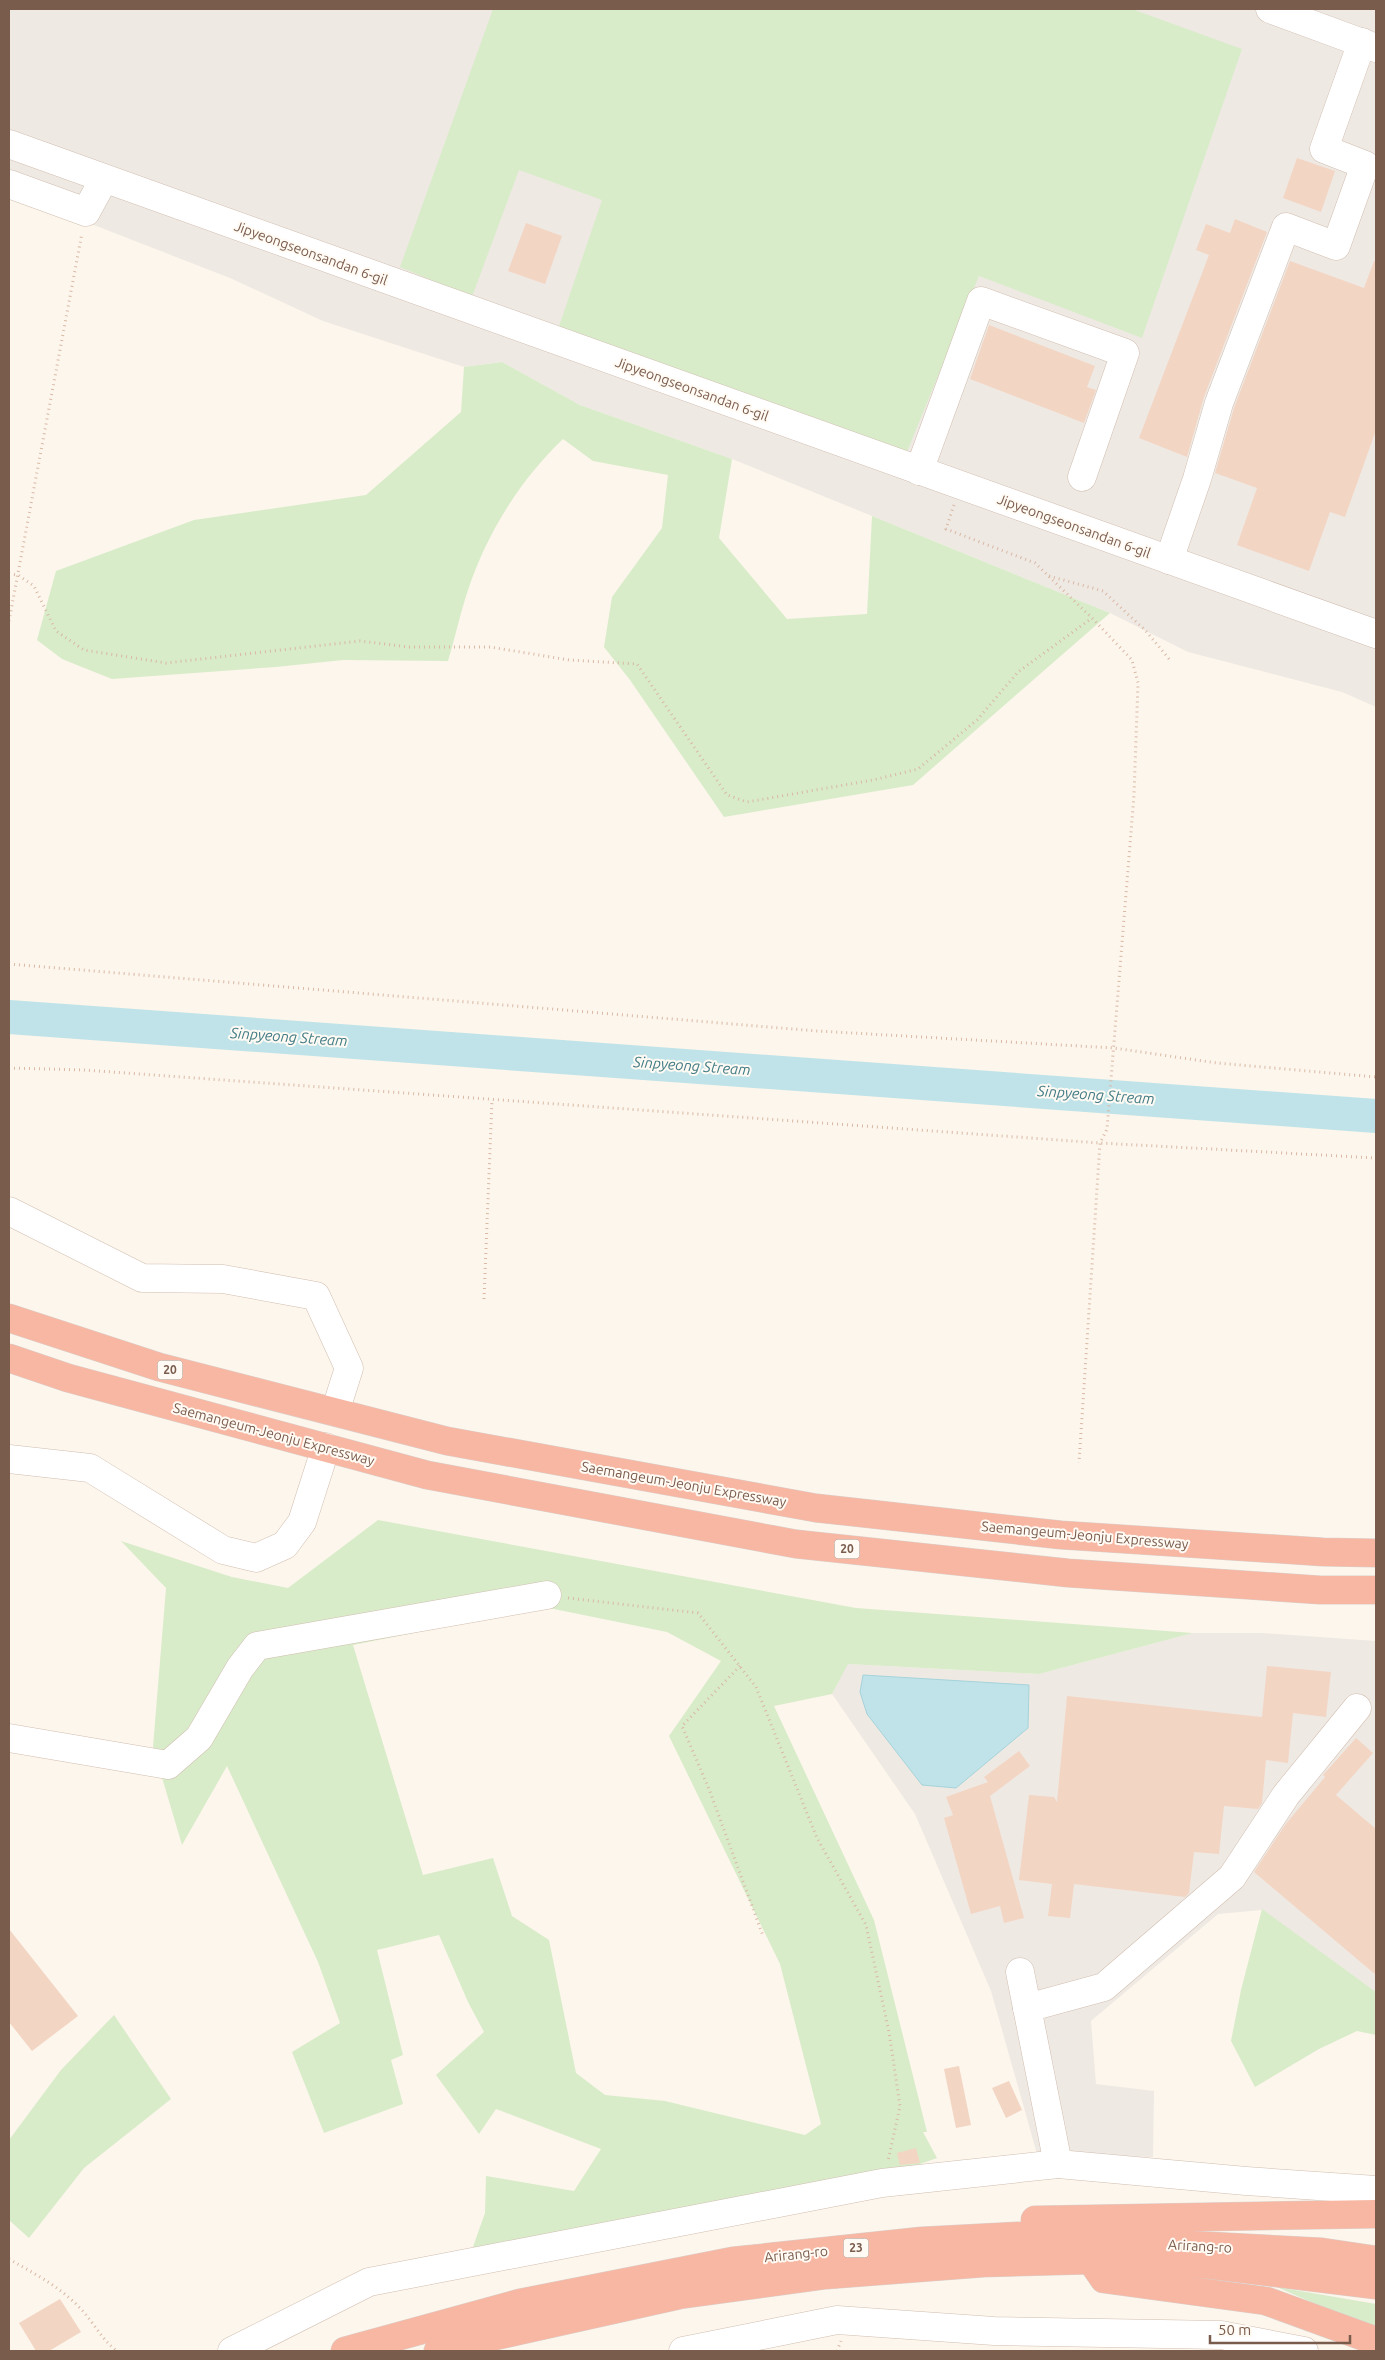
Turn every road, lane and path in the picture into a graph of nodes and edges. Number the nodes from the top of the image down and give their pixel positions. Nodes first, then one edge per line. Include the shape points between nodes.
1 (1270, 9) edge
2 (1369, 45) edge
3 (9, 144) edge
4 (104, 179) junction
5 (9, 184) edge
6 (86, 212) junction
7 (919, 471) junction
8 (1082, 477) dead end
9 (961, 486) junction
10 (1169, 560) junction
11 (9, 574) edge
12 (18, 576) junction
13 (1048, 576) junction
14 (1092, 618) junction
15 (9, 620) edge
16 (1376, 634) edge
17 (1170, 660) dead end
18 (9, 964) edge
19 (1114, 1048) junction
20 (9, 1068) edge
21 (1376, 1077) edge
22 (492, 1100) junction
23 (1100, 1142) junction
24 (1376, 1158) edge
25 (9, 1211) edge
26 (484, 1299) dead end
27 (9, 1318) edge
28 (9, 1358) edge
29 (335, 1412) junction
30 (326, 1448) junction
31 (9, 1459) edge
32 (1078, 1463) dead end
33 (1376, 1553) edge
34 (1376, 1590) edge
35 (548, 1595) joint
36 (740, 1666) junction
37 (1357, 1708) dead end
38 (9, 1738) edge
39 (764, 1936) dead end
40 (1020, 1972) dead end
41 (1027, 2008) junction
42 (1058, 2164) junction
43 (882, 2183) junction
44 (1376, 2190) edge
45 (1376, 2214) edge
46 (1018, 2236) junction
47 (9, 2259) edge
48 (1091, 2260) junction
49 (1376, 2260) edge
50 (1376, 2285) edge
51 (1376, 2341) edge
52 (117, 2351) edge
53 (232, 2351) edge
54 (345, 2351) edge
55 (438, 2351) edge
56 (683, 2351) edge
57 (1304, 2351) edge

1 - 2 street
2 - 10 street via 1324,150 1365,165 1336,246 1286,227 1219,403
3 - 4 street, Jipyeongseonsandan 6-gil
4 - 6 street
4 - 7 street, Jipyeongseonsandan 6-gil
5 - 6 street
6 - 12 path
7 - 8 street via 981,301 1125,353
7 - 9 street, Jipyeongseonsandan 6-gil
9 - 10 street, Jipyeongseonsandan 6-gil
9 - 13 path via 946,529 1034,563
10 - 16 street, Jipyeongseonsandan 6-gil
11 - 12 path
12 - 14 path via 34,586 56,631 84,650 166,663 360,641 409,647 490,647 569,660 637,664 727,795 747,802 918,770 977,720 1018,672
12 - 15 path
13 - 14 path
13 - 17 path via 1103,591
14 - 19 path via 1132,660 1138,683 1134,795
18 - 19 path via 807,1030
19 - 21 path via 1217,1063
19 - 23 path via 1106,1129
20 - 22 path via 84,1070
22 - 23 path
22 - 26 path
23 - 24 path
23 - 32 path
25 - 29 street via 142,1278 224,1279 316,1296 350,1368
27 - 29 highway, Saemangeum-Jeonju Expressway / 20 via 159,1367
28 - 30 highway, Saemangeum-Jeonju Expressway / 20 via 68,1378
29 - 33 highway, Saemangeum-Jeonju Expressway / 20 via 448,1441 816,1508 1061,1535
30 - 31 street via 302,1522 285,1545 256,1558 223,1550 90,1468
30 - 34 highway, Saemangeum-Jeonju Expressway / 20 via 427,1475 796,1544 1068,1573 1320,1590
35 - 36 path via 698,1613
35 - 38 street via 258,1646 240,1668 198,1738 168,1765
36 - 39 path via 682,1726
36 - 43 path via 756,1687 817,1838 866,1925 889,2032 900,2106
37 - 41 street via 1286,1795 1232,1877 1104,1987
40 - 41 street
41 - 42 street
42 - 43 street
42 - 44 street
43 - 53 street via 369,2282
45 - 46 highway via 1032,2220
46 - 49 highway, Arirang-ro / 23 via 1322,2252
46 - 54 highway, Arirang-ro / 23 via 922,2241 733,2261 520,2304
47 - 52 path via 58,2288
48 - 50 highway, Arirang-ro / 23 via 1204,2264
48 - 51 highway via 1104,2279 1266,2301
48 - 55 highway, Arirang-ro / 23 via 983,2263 826,2275 679,2295
56 - 57 street via 837,2320 994,2331 1221,2335

